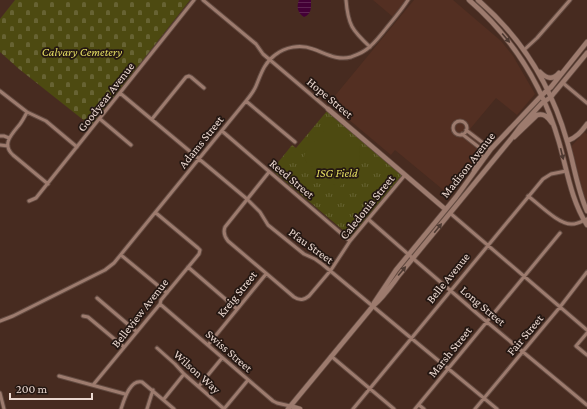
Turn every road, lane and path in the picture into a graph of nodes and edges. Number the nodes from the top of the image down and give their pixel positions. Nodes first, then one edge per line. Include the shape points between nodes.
1 (194, 0) edge
2 (204, 0) edge
3 (346, 0) edge
4 (408, 0) edge
5 (469, 0) edge
6 (478, 0) edge
7 (570, 0) edge
8 (491, 21) junction
9 (515, 38) junction
10 (587, 42) edge
11 (370, 47) junction
12 (582, 48) junction
13 (524, 50) junction
14 (587, 53) edge
15 (270, 59) junction
16 (532, 62) junction
17 (563, 82) junction
18 (204, 88) dead end
19 (548, 90) junction
20 (0, 91) edge
21 (120, 93) junction
22 (542, 95) junction
23 (551, 97) junction
24 (246, 101) junction
25 (545, 101) junction
26 (587, 103) edge
27 (328, 108) joint
28 (27, 112) junction
29 (100, 119) junction
30 (152, 119) junction
31 (587, 124) edge
32 (554, 127) junction
33 (466, 130) junction
34 (222, 131) junction
35 (462, 134) junction
36 (0, 136) edge
37 (9, 138) junction
38 (511, 139) junction
39 (295, 142) dead end
40 (567, 142) junction
41 (0, 145) edge
42 (131, 145) dead end
43 (8, 146) junction
44 (77, 147) junction
45 (491, 149) junction
46 (199, 159) junction
47 (566, 171) junction
48 (269, 172) junction
49 (472, 173) junction
50 (405, 175) junction
51 (48, 184) junction
52 (465, 185) junction
53 (466, 192) junction
54 (528, 196) junction
55 (247, 199) junction
56 (29, 201) dead end
57 (445, 209) junction
58 (587, 211) edge
59 (156, 213) junction
60 (450, 213) junction
61 (368, 219) junction
62 (585, 220) edge
63 (587, 225) edge
64 (560, 233) dead end
65 (350, 241) junction
66 (487, 245) junction
67 (121, 255) junction
68 (411, 256) junction
69 (188, 267) junction
70 (331, 270) junction
71 (587, 272) edge
72 (266, 274) junction
73 (524, 276) junction
74 (450, 291) junction
75 (167, 293) junction
76 (97, 298) dead end
77 (160, 304) junction
78 (372, 306) junction
79 (560, 307) junction
80 (237, 309) junction
81 (83, 316) dead end
82 (0, 321) edge
83 (487, 322) junction
84 (137, 332) junction
85 (587, 332) edge
86 (411, 339) junction
87 (208, 345) junction
88 (124, 347) junction
89 (157, 348) dead end
90 (523, 352) junction
91 (587, 355) edge
92 (331, 356) junction
93 (222, 358) junction
94 (448, 369) junction
95 (184, 374) junction
96 (59, 376) dead end
97 (248, 380) junction
98 (93, 385) junction
99 (199, 386) junction
100 (370, 388) junction
101 (153, 390) junction
102 (0, 393) edge
103 (125, 394) junction
104 (484, 398) junction
105 (164, 399) junction
106 (419, 405) junction
107 (587, 405) edge
108 (289, 408) edge
109 (4, 409) edge
110 (121, 409) edge
111 (147, 409) edge
112 (174, 409) edge
113 (224, 409) edge
114 (300, 409) edge
115 (353, 409) edge
116 (394, 409) edge
117 (415, 409) edge
118 (424, 409) edge
119 (475, 409) edge
120 (497, 409) edge

1 - 21 street, Goodyear Avenue
2 - 15 street, Hope Street
3 - 11 street via 352,29
4 - 11 street, Adams Street
5 - 8 main road
6 - 9 main road
7 - 13 street
8 - 9 main road via 498,21
8 -> 22 main road via 523,61
9 - 13 main road
10 - 12 main road, Madison Avenue
11 - 15 street, Adams Street via 360,54 342,58 307,47 293,47
12 - 16 main road via 553,78 543,76
12 - 19 main road, Madison Avenue
13 - 16 main road
14 - 17 main road, Madison Avenue
15 - 24 street, Adams Street
15 - 27 street, Hope Street
16 - 19 main road
17 - 23 main road, Madison Avenue
17 - 26 street
18 - 30 street via 192,77 186,77
19 - 22 main road, Madison Avenue
19 - 23 main road
20 - 28 street
21 - 29 street, Goodyear Avenue
21 - 30 street, Pfau Street
22 - 25 main road
22 - 45 main road, Madison Avenue
23 - 25 main road, Madison Avenue
23 - 40 main road
24 - 34 street, Adams Street
24 - 39 street
25 - 32 main road
25 - 38 main road, Madison Avenue
27 - 50 main road, Hope Street
28 - 37 street
28 - 44 street via 46,121
29 - 42 street
29 - 44 street, Goodyear Avenue
30 - 46 street, Pfau Street
31 - 40 main road via 576,137
32 - 38 main road via 546,116 539,114
32 -> 47 main road
33 - 35 street
33 - 35 street via 462,122 455,124 454,132
33 - 45 street
34 - 46 street, Adams Street
34 - 48 street, Reed Street
35 - 49 street via 482,152
36 - 37 street
37 - 43 street
38 - 53 main road, Madison Avenue
40 - 58 main road via 579,192
41 - 43 street
43 - 51 street via 11,153
44 - 51 street, Goodyear Avenue
45 - 49 main road, Madison Avenue
45 - 53 main road via 490,160
46 - 55 street, Pfau Street
46 - 59 street, Adams Street
47 - 54 street, Belle Avenue via 546,176
47 - 62 main road via 574,200
48 - 55 street
48 - 65 street, Reed Street
49 - 52 main road, Madison Avenue
50 - 57 main road, Hope Street
50 - 61 street, Caledonia Street
51 - 56 street, Goodyear Avenue via 36,198
52 - 57 main road, Madison Avenue
52 - 60 main road
53 - 60 main road, Madison Avenue
54 - 62 street via 566,224
54 - 66 street, Belle Avenue
55 - 70 street, Pfau Street via 268,225 304,254
55 - 72 street via 224,231 228,241
57 - 68 main road, Madison Avenue
59 - 67 street, Adams Street
59 - 69 street, Belleview Avenue via 200,250
60 - 66 street
68 -> 60 main road, Madison Avenue
61 - 65 street, Caledonia Street
61 - 68 street, Long Street
62 - 63 main road
64 - 73 street, Marsh Street
65 - 70 street, Caledonia Street
66 - 73 street
66 - 74 street, Belle Avenue
67 - 75 street
67 - 82 street, Adams Street via 105,270
68 - 74 street, Long Street
68 - 78 main road, Madison Avenue via 390,278
69 - 75 street, Belleview Avenue
69 - 80 street
70 - 72 street, Caledonia Street via 310,296 302,300 294,297
70 - 78 street, Pfau Street
71 - 79 street, Fair Street
72 - 80 street, Kreig Street
73 - 79 street
73 - 83 street, Marsh Street
74 - 83 street, Long Street
74 - 86 street, Belle Avenue
75 - 77 street, Belleview Avenue
76 - 84 street
77 - 84 street, Belleview Avenue
77 - 87 street, Swiss Street
78 - 86 street, Pfau Street
78 - 92 main road, Madison Avenue
79 - 85 street
79 - 90 street, Fair Street
80 - 87 street, Kreig Street
81 - 88 street via 88,317
83 - 90 street, Long Street
83 - 94 street, Marsh Street
84 - 88 street, Belleview Avenue
85 - 91 street via 576,346
86 - 94 street, Pfau Street
86 - 100 street, Belle Avenue
87 - 93 street, Swiss Street
88 - 98 street, Belleview Avenue
89 - 95 street, Wilson Way
90 - 104 street, Fair Street
90 - 107 street, Long Street
92 - 100 street
92 - 108 main road, Madison Avenue
93 - 97 street, Swiss Street
93 - 99 street
94 - 104 street, Pfau Street
94 - 106 street, Marsh Street
95 - 99 street, Wilson Way
95 - 105 street
96 - 98 street
97 - 108 street, Swiss Street via 273,401
97 - 113 street
98 - 103 street
99 - 113 street, Wilson Way
100 - 115 street, Belle Avenue
100 - 116 street
101 - 103 street via 138,381
101 - 105 street
101 - 111 street
102 - 109 street
103 - 110 street
104 - 119 street, Fair Street
104 - 120 street, Pfau Street
105 - 112 street
106 - 117 street, Marsh Street
106 - 118 street
108 - 114 main road

